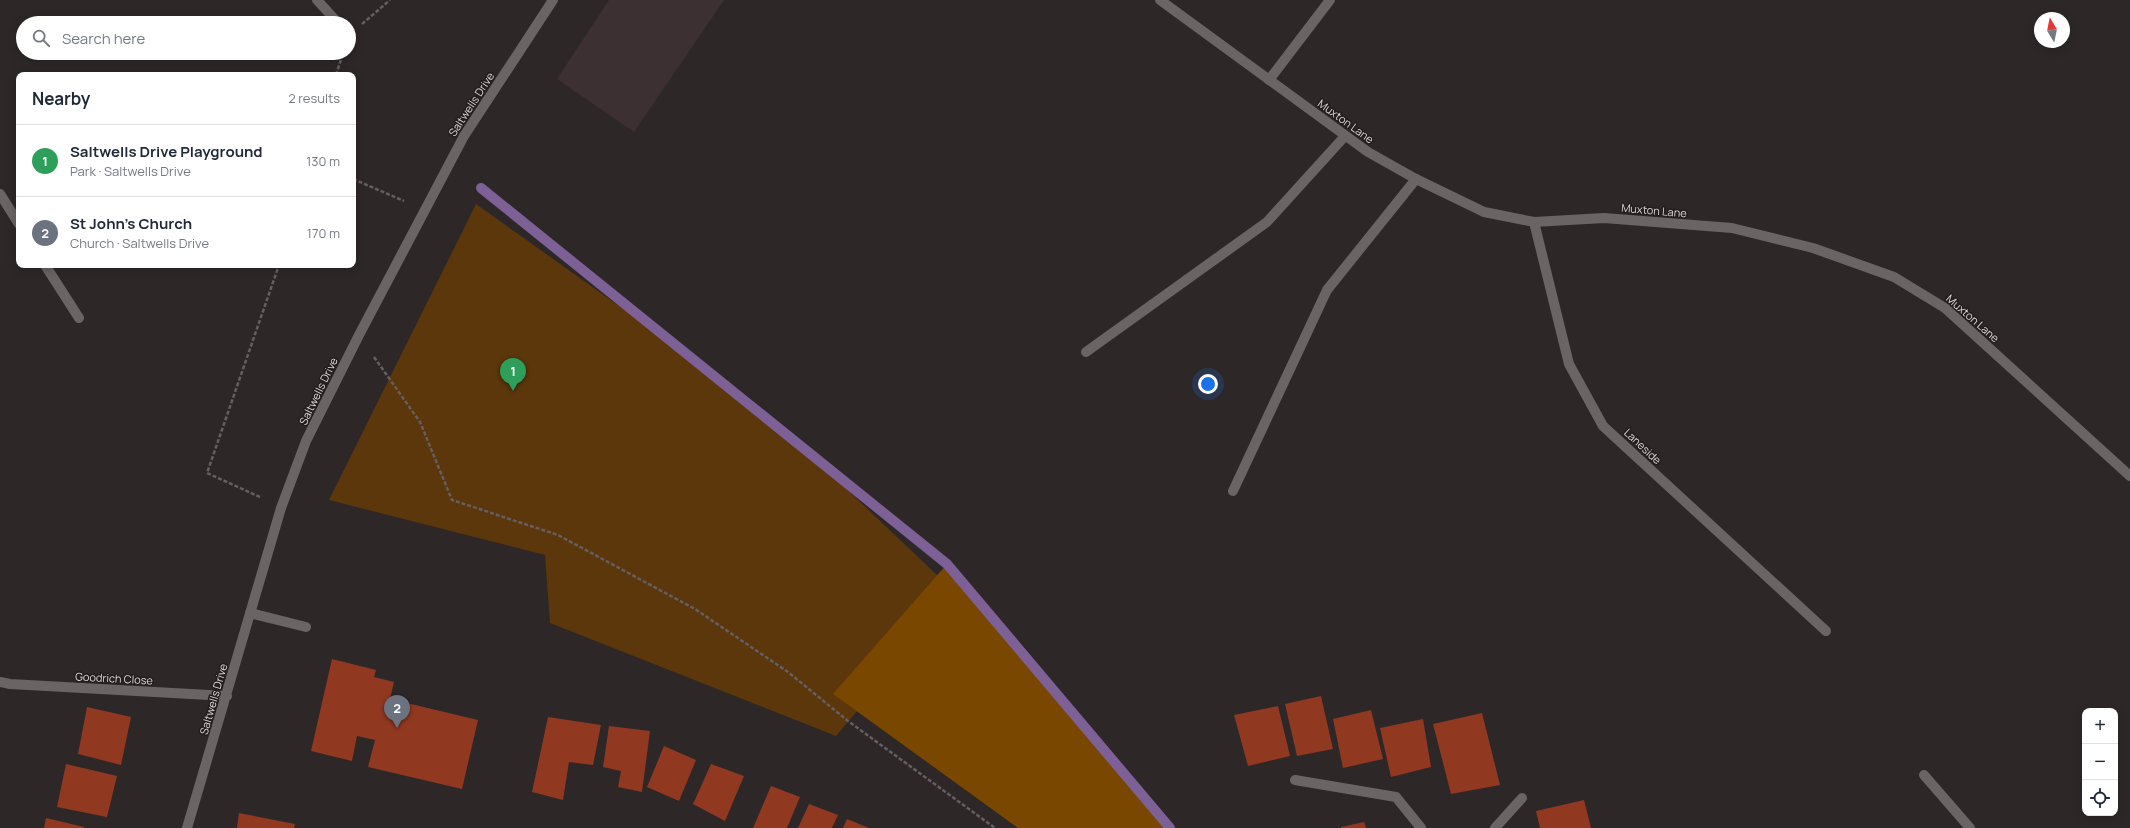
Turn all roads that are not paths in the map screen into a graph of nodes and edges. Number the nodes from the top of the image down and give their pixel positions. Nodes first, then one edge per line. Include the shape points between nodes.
1 (318, 0) edge
2 (553, 0) edge
3 (1160, 0) edge
4 (1330, 0) edge
5 (332, 16) edge
6 (1269, 80) junction
7 (1345, 136) junction
8 (1416, 179) junction
9 (0, 194) edge
10 (16, 219) edge
11 (1534, 222) junction
12 (47, 268) edge
13 (79, 318) dead end
14 (1086, 352) dead end
15 (2130, 476) edge
16 (1233, 491) dead end
17 (250, 613) junction
18 (306, 627) dead end
19 (1826, 631) dead end
20 (0, 682) edge
21 (227, 696) junction
22 (1924, 775) dead end
23 (1295, 780) dead end
24 (1522, 798) dead end
25 (187, 828) edge
26 (1421, 828) edge
27 (1495, 828) edge
28 (1970, 828) edge

1 - 5 street
2 - 17 street, Saltwells Drive via 464,136 306,441 281,508
3 - 6 street, Muxton Lane
4 - 6 street
6 - 7 street, Muxton Lane
7 - 8 street, Muxton Lane
7 - 14 street via 1267,222
8 - 11 street, Muxton Lane via 1484,212
8 - 16 street via 1327,290
9 - 10 street
11 - 15 street, Muxton Lane via 1604,218 1732,228 1813,248 1894,276 1945,308
11 - 19 street, Laneside via 1569,364 1603,426
12 - 13 street
17 - 18 street
17 - 21 street, Saltwells Drive
20 - 21 street, Goodrich Close
21 - 25 street, Saltwells Drive
22 - 28 street
23 - 26 street via 1396,797
24 - 27 street

